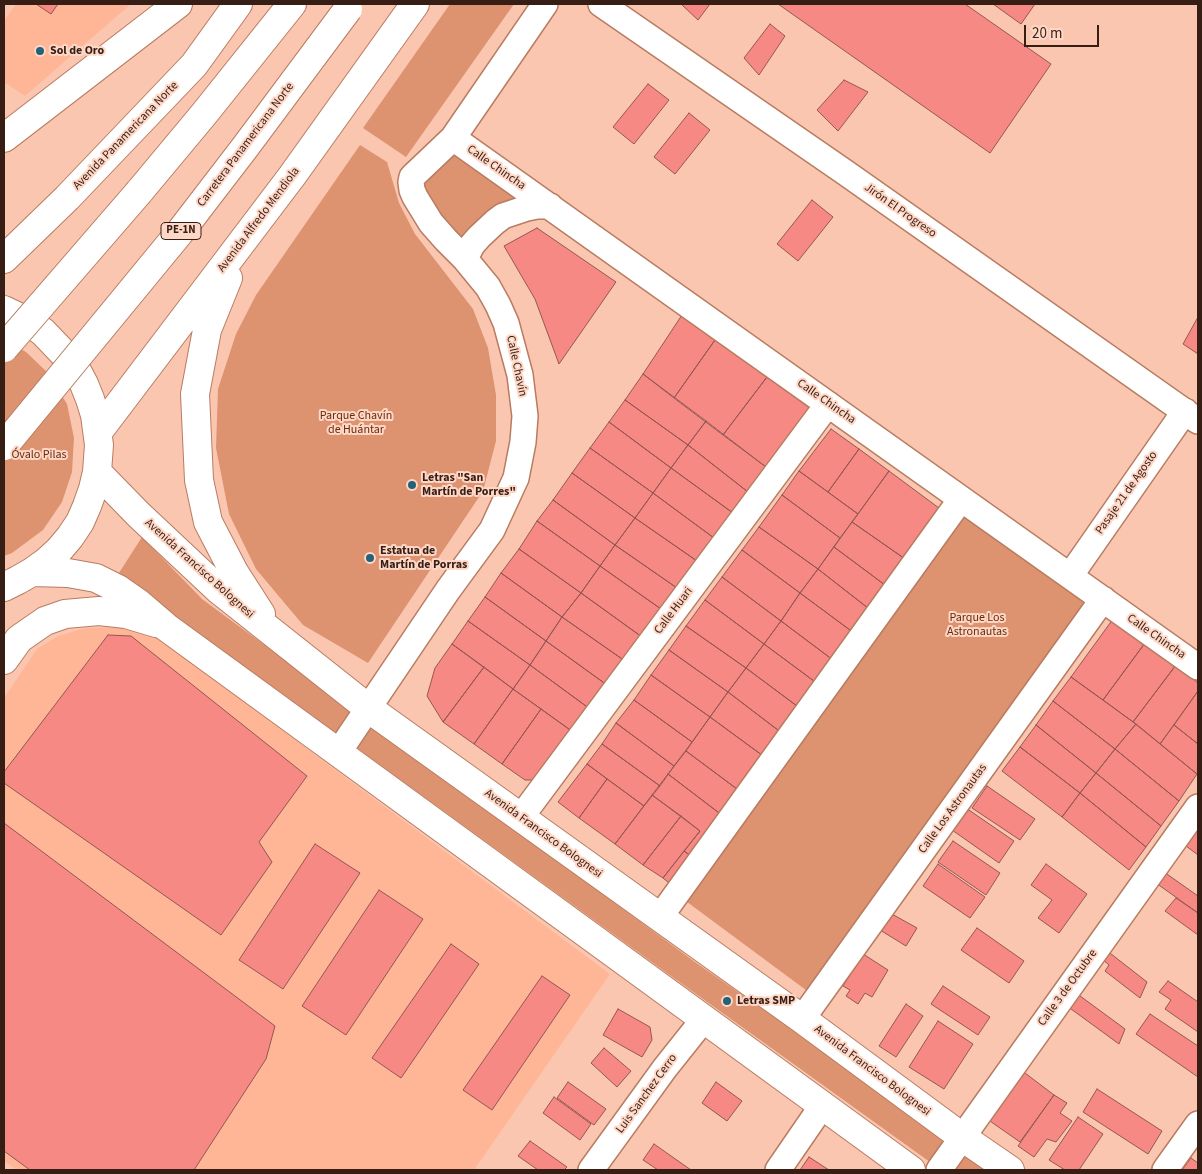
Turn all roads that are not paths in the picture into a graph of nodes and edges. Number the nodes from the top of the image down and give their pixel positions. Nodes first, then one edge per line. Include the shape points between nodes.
1 (178, 4) edge
2 (238, 4) edge
3 (292, 4) edge
4 (414, 4) edge
5 (545, 4) edge
6 (601, 4) edge
7 (350, 7) edge
8 (4, 138) edge
9 (454, 138) junction
10 (550, 206) junction
11 (245, 239) junction
12 (4, 259) edge
13 (465, 259) junction
14 (4, 310) edge
15 (4, 348) edge
16 (828, 404) junction
17 (1191, 416) edge
18 (98, 432) junction
19 (4, 446) edge
20 (97, 472) junction
21 (960, 498) junction
22 (32, 572) junction
23 (1070, 576) junction
24 (4, 587) edge
25 (1103, 599) junction
26 (166, 627) junction
27 (276, 636) junction
28 (4, 660) edge
29 (1198, 667) edge
30 (368, 708) junction
31 (338, 752) junction
32 (1198, 807) edge
33 (521, 817) junction
34 (660, 917) junction
35 (704, 1019) junction
36 (802, 1019) junction
37 (822, 1106) junction
38 (1198, 1124) edge
39 (962, 1137) junction
40 (591, 1170) edge
41 (778, 1170) edge
42 (911, 1170) edge
43 (939, 1170) edge
44 (1010, 1170) edge
45 (1165, 1170) edge

1 - 8 main road
2 - 12 main road, Avenida Panamericana Norte via 194,65 68,198
3 - 15 main road, bridge via 145,185
4 - 11 main road, Avenida Alfredo Mendiola
5 - 9 street, Calle Chavín
6 - 17 street, Jirón El Progreso
7 - 19 main road, Carretera Panamericana Norte / PE-1N, bridge via 180,232
9 - 10 street, Calle Chincha
9 - 13 street, Calle Chavín via 412,177 411,182 415,197 431,223
10 - 13 street via 527,208 503,216 479,237
10 - 16 street, Calle Chincha
11 - 18 main road, Avenida Alfredo Mendiola
11 - 27 main road via 207,330 195,394 199,480 208,522 234,572
13 - 30 street, Calle Chavín via 498,305 506,322 520,375 525,416 516,478 492,530
14 - 18 main road via 29,322 66,356 84,384
16 - 21 street, Calle Chincha
16 - 33 street, Calle Huari
17 - 23 street, Pasaje 21 de Agosto
18 - 20 main road
20 - 22 main road via 80,522 59,550
20 - 27 main road, Avenida Francisco Bolognesi via 219,590
21 - 23 street, Calle Chincha
21 - 34 street
22 - 24 main road
22 - 26 main road via 96,578 118,589
23 - 25 street, Calle Chincha
25 - 29 street, Calle Chincha
25 - 36 street, Calle Los Astronautas
26 - 28 main road via 126,614 99,611 65,614 45,620 19,639
26 - 31 main road
27 - 30 main road, Avenida Francisco Bolognesi
30 - 31 street, Calle Chavín
30 - 33 main road, Avenida Francisco Bolognesi
31 - 35 main road
32 - 39 street, Calle 3 de Octubre
33 - 34 main road, Avenida Francisco Bolognesi
34 - 36 main road, Avenida Francisco Bolognesi
35 - 37 main road
35 - 40 street, Luis Sanchez Cerro
36 - 39 main road, Avenida Francisco Bolognesi
37 - 41 street
37 - 42 main road
38 - 45 street
39 - 43 street, Calle 3 de Octubre
39 - 44 main road, Avenida Francisco Bolognesi

